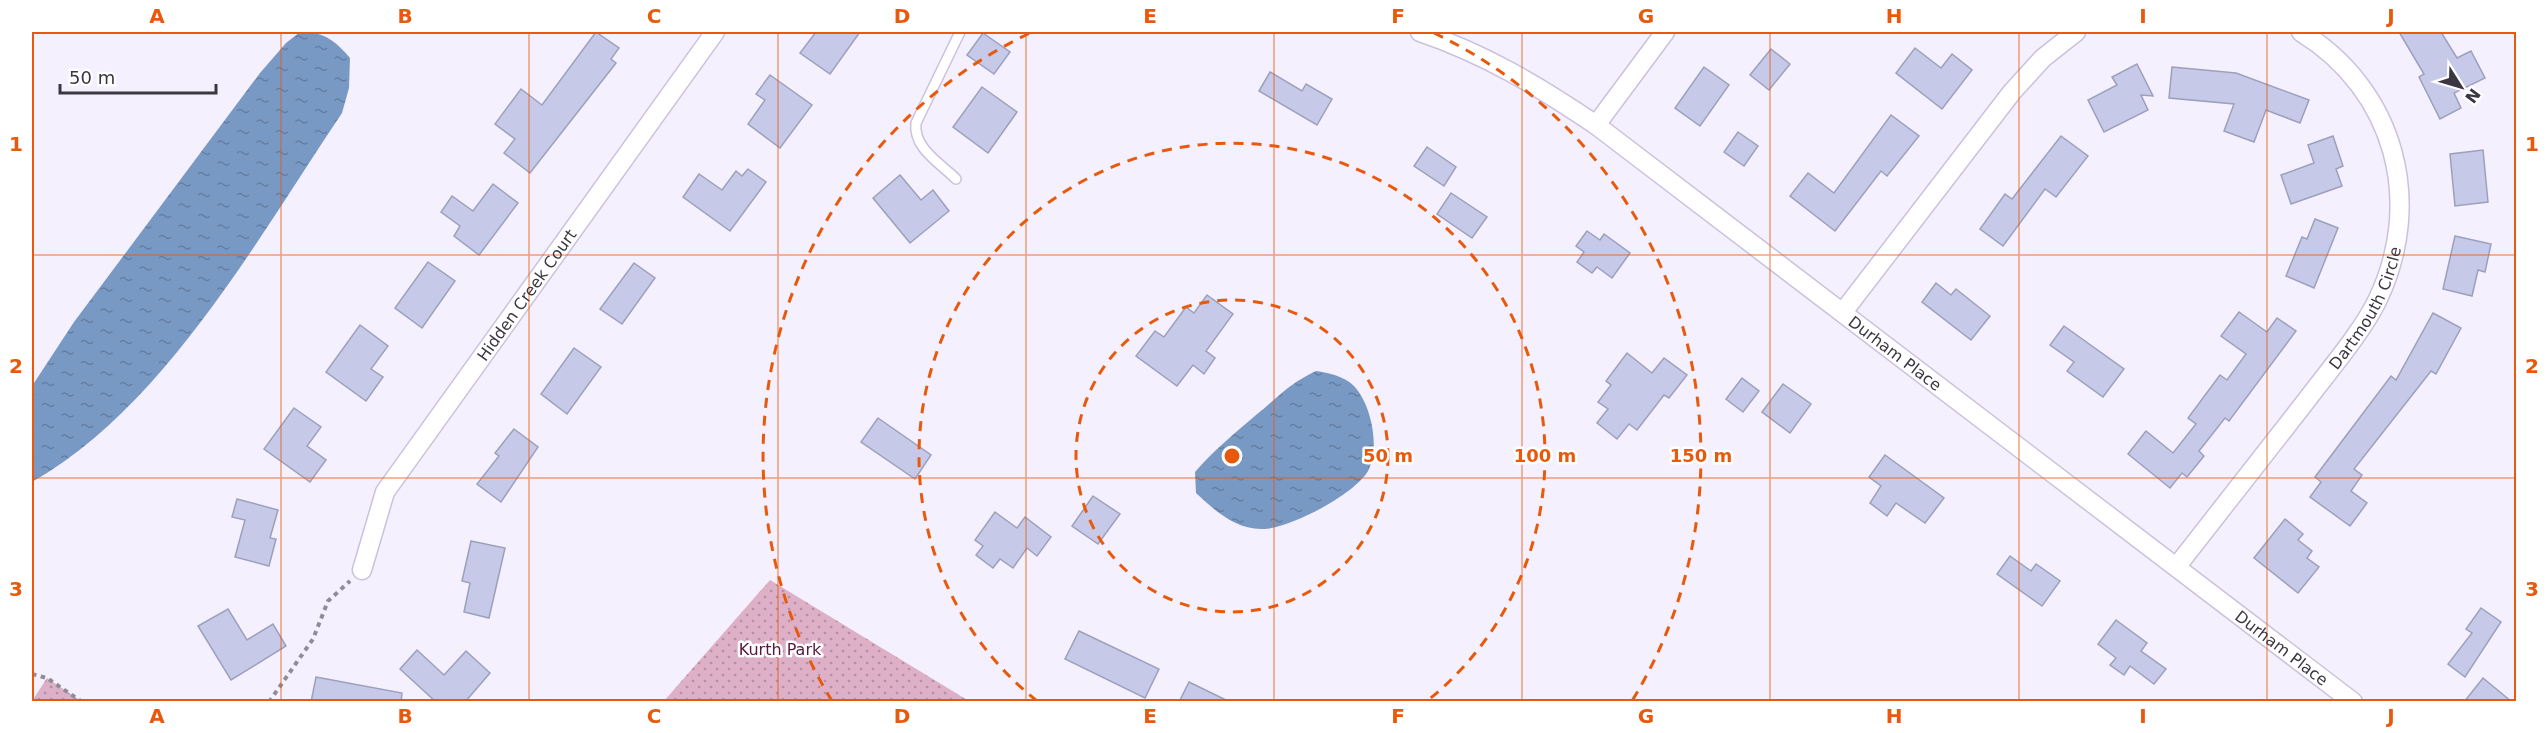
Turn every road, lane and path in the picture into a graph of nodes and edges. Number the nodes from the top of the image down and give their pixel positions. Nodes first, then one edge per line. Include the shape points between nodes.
1 (715, 32) edge
2 (960, 32) edge
3 (1420, 32) edge
4 (1665, 32) edge
5 (2076, 32) edge
6 (2301, 32) edge
7 (1596, 125) junction
8 (956, 179) dead end
9 (1843, 312) junction
10 (2177, 566) junction
11 (362, 570) joint
12 (32, 675) edge
13 (82, 702) edge
14 (269, 702) edge
15 (2353, 702) edge

1 - 11 street, Hidden Creek Court via 385,492
2 - 8 lane via 915,132 918,143
3 - 7 street, Durham Place via 1512,71
4 - 7 street
5 - 9 street via 2043,58 2012,92
6 - 10 street, Dartmouth Circle via 2345,64 2379,114 2391,143 2397,175 2400,205 2396,239 2376,303 2333,366
7 - 9 street, Durham Place
9 - 10 street, Durham Place
10 - 15 street, Durham Place
11 - 14 path via 328,601 313,639
12 - 13 path via 47,678

